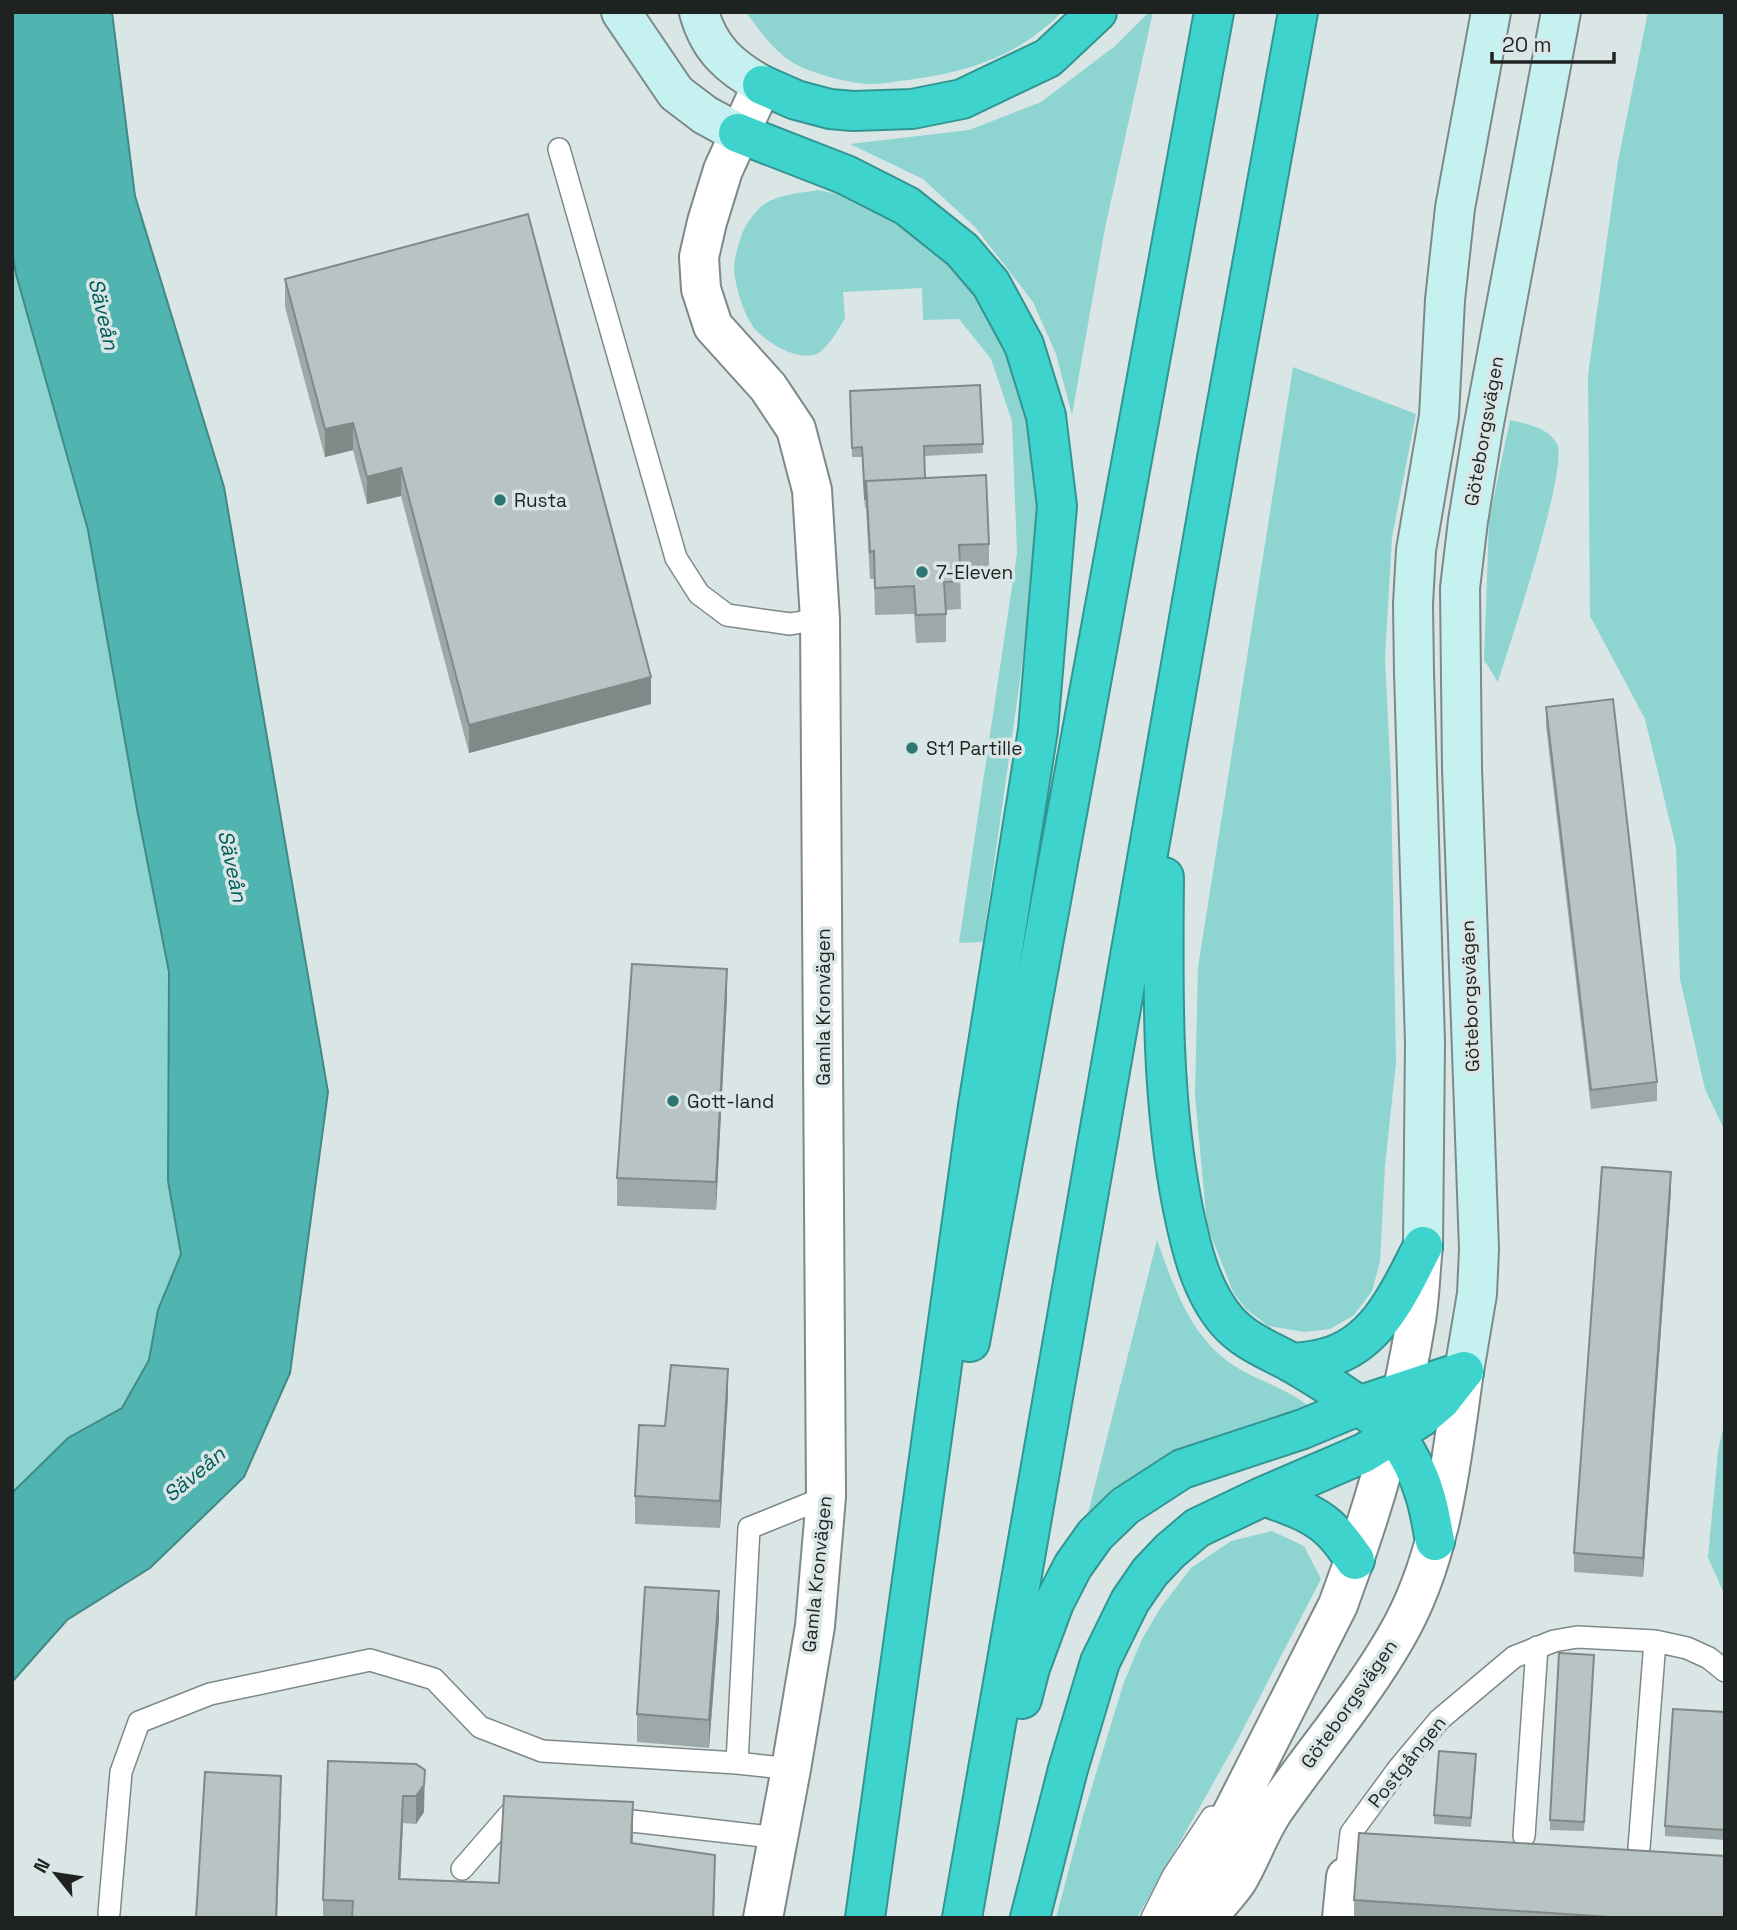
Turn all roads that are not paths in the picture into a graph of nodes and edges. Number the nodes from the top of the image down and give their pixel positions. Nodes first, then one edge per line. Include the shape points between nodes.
1 (621, 12) edge
2 (699, 12) edge
3 (1097, 12) edge
4 (1214, 12) edge
5 (1298, 12) edge
6 (1491, 12) edge
7 (1560, 12) edge
8 (762, 85) junction
9 (738, 133) junction
10 (559, 149) dead end
11 (820, 619) junction
12 (1165, 766) junction
13 (1423, 1245) junction
14 (1293, 1363) junction
15 (1464, 1371) junction
16 (1403, 1390) junction
17 (1358, 1406) junction
18 (1392, 1434) junction
19 (1264, 1496) junction
20 (826, 1497) junction
21 (1435, 1541) junction
22 (1355, 1560) junction
23 (1655, 1641) junction
24 (1537, 1647) junction
25 (1725, 1671) edge
26 (1260, 1759) junction
27 (737, 1763) junction
28 (792, 1769) junction
29 (538, 1810) edge
30 (588, 1816) edge
31 (1524, 1836) dead end
32 (779, 1838) junction
33 (1639, 1848) edge
34 (462, 1870) dead end
35 (1346, 1877) joint
36 (1233, 1900) edge
37 (109, 1913) dead end
38 (763, 1918) edge
39 (864, 1918) edge
40 (871, 1918) edge
41 (963, 1918) edge
42 (1030, 1918) edge
43 (1152, 1918) edge
44 (1179, 1918) edge
45 (1207, 1918) edge
46 (1342, 1918) edge

1 - 9 main road via 676,93
2 - 8 main road via 719,54
3 - 8 highway via 1048,58 962,99 912,109 853,111 796,100
4 - 40 highway via 930,1563
5 - 12 highway
6 - 13 main road via 1455,208 1439,416 1416,550 1414,659 1425,1043
7 - 15 main road, Göteborgsvägen via 1481,442 1460,588 1479,1249
8 - 9 street, Gamla Kronvägen
9 - 11 street, Gamla Kronvägen via 707,222 699,257 701,289 713,326 768,387 796,429 812,491
9 - 39 highway via 846,175 907,206 962,250 991,284 1024,345 1046,415 1058,506 1038,730 978,1106
10 - 11 lane via 676,558 699,594 727,615 790,624
11 - 20 street, Gamla Kronvägen
12 - 14 highway via 1167,1106 1188,1237 1205,1289 1228,1322 1261,1349
12 - 41 highway
13 - 14 highway via 1391,1307 1375,1327 1351,1347 1327,1358
13 - 16 street via 1416,1323
14 - 17 highway
15 - 16 highway
15 - 18 highway via 1441,1400
15 - 21 street, Göteborgsvägen
16 - 17 highway
16 - 18 street
17 - 18 highway
17 - 41 highway via 1182,1469 1125,1506 1095,1535 1054,1603 1030,1668
18 - 19 highway via 1364,1453
18 - 21 highway via 1425,1495
18 - 22 street
19 - 22 highway via 1321,1522
19 - 42 highway via 1197,1528 1150,1572 1130,1601 1100,1662
20 - 27 lane via 749,1528
20 - 28 street, Gamla Kronvägen via 815,1626
21 - 36 street, Göteborgsvägen via 1398,1635 1363,1691 1272,1814
22 - 26 street via 1338,1605
23 - 24 lane, Postgången via 1577,1637
23 - 25 lane, Postgången via 1687,1648
23 - 33 lane
24 - 31 lane
24 - 35 lane, Postgången via 1514,1657 1439,1720 1398,1769 1352,1833
26 - 43 lane via 1228,1792 1173,1876
26 - 44 street
27 - 28 lane
27 - 37 lane via 542,1751 480,1727 433,1679 370,1660 210,1694 139,1723 121,1772
28 - 32 street, Gamla Kronvägen
29 - 34 lane via 515,1808
30 - 32 lane
32 - 38 street, Gamla Kronvägen
35 - 46 street, Postgången
36 - 45 street, Göteborgsvägen

